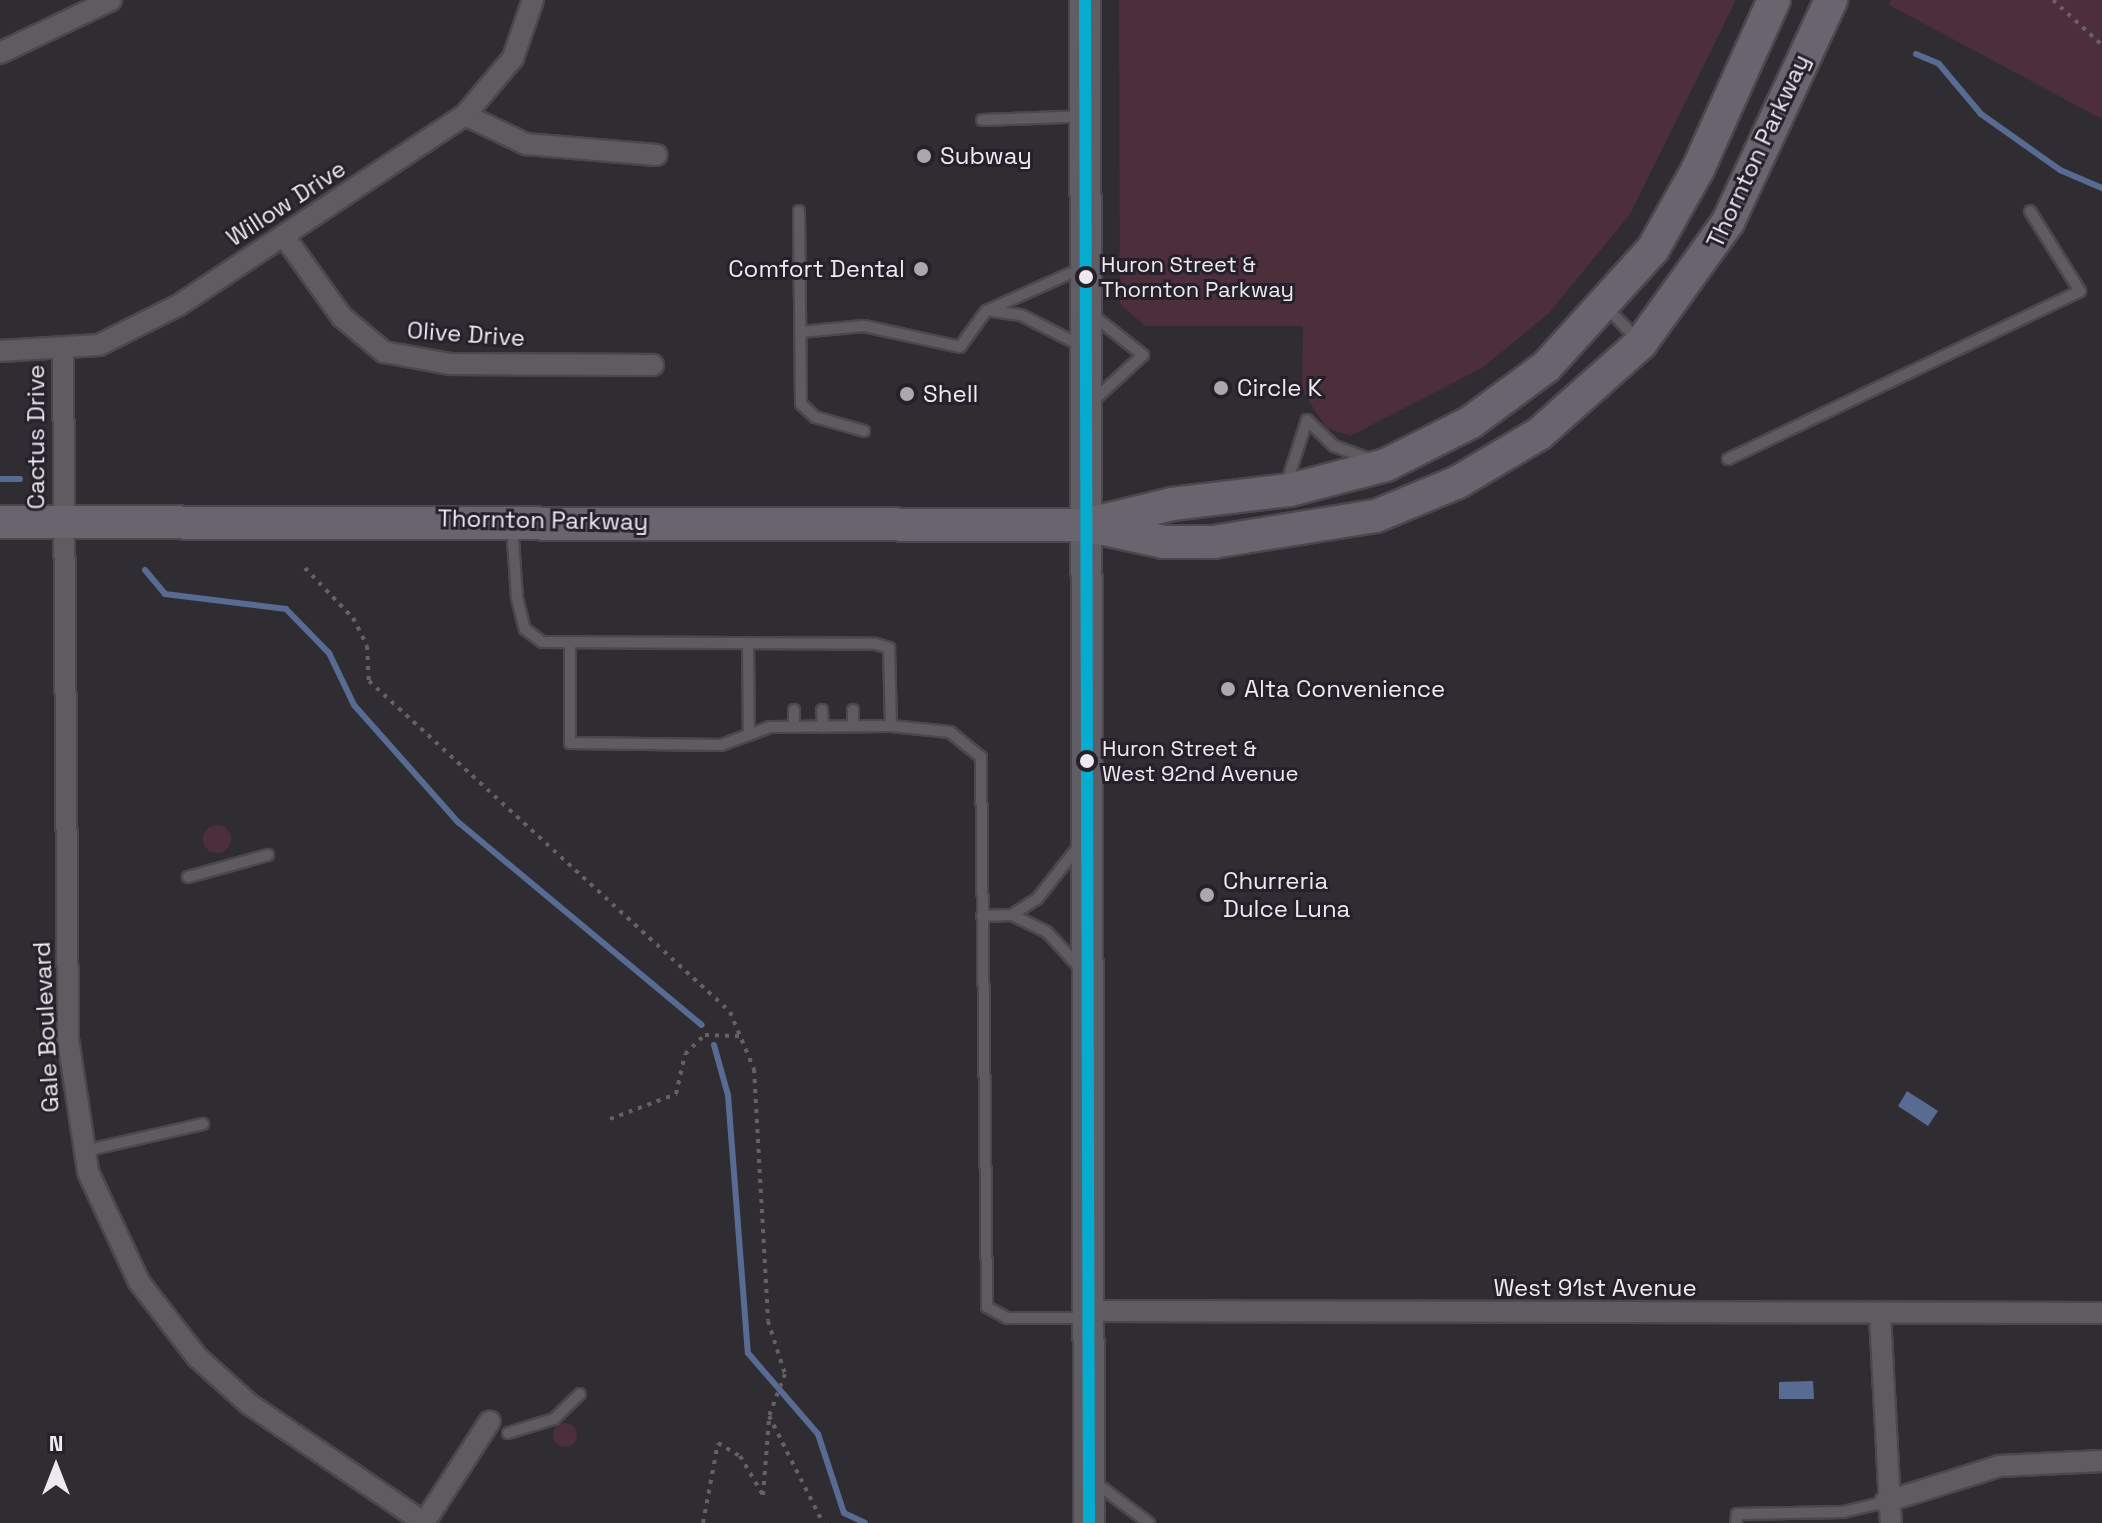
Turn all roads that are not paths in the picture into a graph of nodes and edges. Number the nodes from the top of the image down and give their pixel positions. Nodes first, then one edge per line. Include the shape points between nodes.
1 (111, 0) edge
2 (533, 0) edge
3 (1085, 0) edge
4 (1774, 0) edge
5 (1831, 0) edge
6 (0, 53) edge
7 (465, 115) junction
8 (1085, 116) junction
9 (982, 120) dead end
10 (657, 155) dead end
11 (799, 211) dead end
12 (2030, 211) dead end
13 (284, 236) junction
14 (1086, 266) junction
15 (1605, 307) junction
16 (1086, 309) junction
17 (986, 311) junction
18 (800, 332) junction
19 (1641, 343) junction
20 (1086, 348) junction
21 (0, 351) edge
22 (63, 351) junction
23 (653, 365) dead end
24 (1086, 407) junction
25 (864, 431) dead end
26 (1728, 459) dead end
27 (1386, 465) junction
28 (1282, 492) junction
29 (512, 520) junction
30 (0, 522) edge
31 (62, 524) junction
32 (1086, 525) junction
33 (570, 643) junction
34 (748, 644) junction
35 (794, 710) dead end
36 (822, 710) dead end
37 (853, 710) dead end
38 (853, 726) junction
39 (891, 726) junction
40 (794, 727) junction
41 (823, 727) junction
42 (749, 735) junction
43 (1087, 834) junction
44 (268, 855) dead end
45 (188, 877) dead end
46 (1012, 915) junction
47 (982, 916) junction
48 (1088, 979) junction
49 (203, 1124) dead end
50 (83, 1151) junction
51 (2102, 1313) edge
52 (1088, 1314) junction
53 (1880, 1315) junction
54 (580, 1394) dead end
55 (490, 1421) dead end
56 (508, 1433) dead end
57 (2102, 1461) edge
58 (1089, 1479) junction
59 (1885, 1502) junction
60 (425, 1523) edge
61 (1089, 1523) edge
62 (1149, 1523) edge
63 (1736, 1523) edge
64 (1891, 1523) edge

1 - 6 street
2 - 7 street, Willow Drive via 513,58
3 - 8 main road
4 - 15 main road, Thornton Parkway via 1678,207
5 - 19 main road, Thornton Parkway via 1728,222
7 - 10 street via 526,144
7 - 13 street, Willow Drive
8 - 9 lane
8 - 14 main road
11 - 18 lane
12 - 26 lane via 2080,291
13 - 22 street, Willow Drive via 139,329
13 - 23 street, Olive Drive via 342,317 384,352 451,364
14 - 16 main road
14 - 17 lane
15 - 19 lane
15 - 27 main road, Thornton Parkway via 1509,395
16 - 20 main road
16 - 24 lane via 1143,355
17 - 18 lane via 960,347 864,326
17 - 20 lane via 1021,315
18 - 25 lane via 801,404 815,417
19 - 32 main road, Thornton Parkway via 1539,434 1458,482 1376,516 1213,542 1163,542
20 - 24 main road
21 - 22 street, Willow Drive
22 - 31 street, Cactus Drive
24 - 32 main road
27 - 28 main road, Thornton Parkway
27 - 28 lane via 1334,446 1307,420 1298,464
28 - 32 main road, Thornton Parkway via 1172,504
29 - 31 main road, Thornton Parkway
29 - 32 main road, Thornton Parkway
29 - 33 lane via 525,629 542,642
30 - 31 main road, Thornton Parkway
31 - 50 street, Gale Boulevard via 68,1039
32 - 43 main road
33 - 34 lane
33 - 42 lane via 570,743 721,745
34 - 39 lane via 889,648
34 - 42 lane
35 - 40 lane
36 - 41 lane
37 - 38 lane
38 - 39 lane
38 - 41 lane
39 - 47 lane via 950,732 981,757
40 - 41 lane
40 - 42 lane
43 - 46 lane via 1037,899
43 - 48 main road
44 - 45 lane
46 - 47 lane
46 - 48 lane via 1047,932
47 - 52 lane via 987,1307 1007,1318
48 - 52 main road
49 - 50 lane
50 - 60 street, Gale Boulevard via 113,1235 197,1357 249,1404
51 - 53 street, West 91st Avenue
52 - 53 street, West 91st Avenue
52 - 58 main road
53 - 59 street
54 - 56 lane via 554,1419
55 - 60 street
57 - 59 street via 1999,1466
58 - 61 main road
58 - 62 lane
59 - 63 lane via 1843,1512 1737,1514
59 - 64 street

